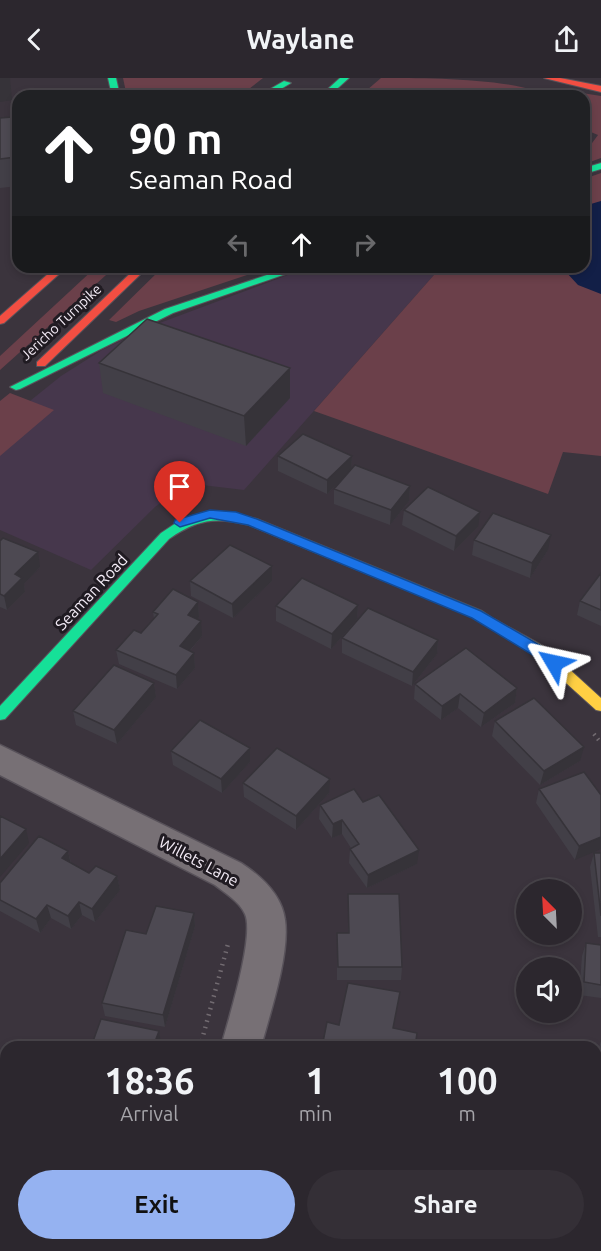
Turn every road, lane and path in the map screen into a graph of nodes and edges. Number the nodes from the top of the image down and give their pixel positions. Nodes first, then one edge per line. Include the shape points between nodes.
1 (345, 78) edge
2 (540, 78) edge
3 (548, 78) edge
4 (290, 80) edge
5 (601, 89) edge
6 (272, 90) edge
7 (278, 90) edge
8 (331, 90) edge
9 (557, 90) edge
10 (55, 273) edge
11 (137, 273) edge
12 (283, 273) edge
13 (0, 321) edge
14 (601, 706) edge
15 (0, 715) edge
16 (588, 727) dead end
17 (601, 743) edge
18 (0, 759) edge
19 (231, 933) dead end
20 (202, 1041) edge
21 (242, 1041) edge

1 - 8 main road
2 - 9 main road
3 - 5 main road
4 - 6 main road
4 - 7 main road
10 - 13 main road
11 - 12 main road, Jericho Turnpike via 12,391 169,311
14 - 15 main road, Seaman Road via 540,651 477,614 253,522 219,515 196,516 180,523
16 - 17 path
18 - 21 street, Willets Lane via 228,874 250,889 266,918 264,950
19 - 20 path

